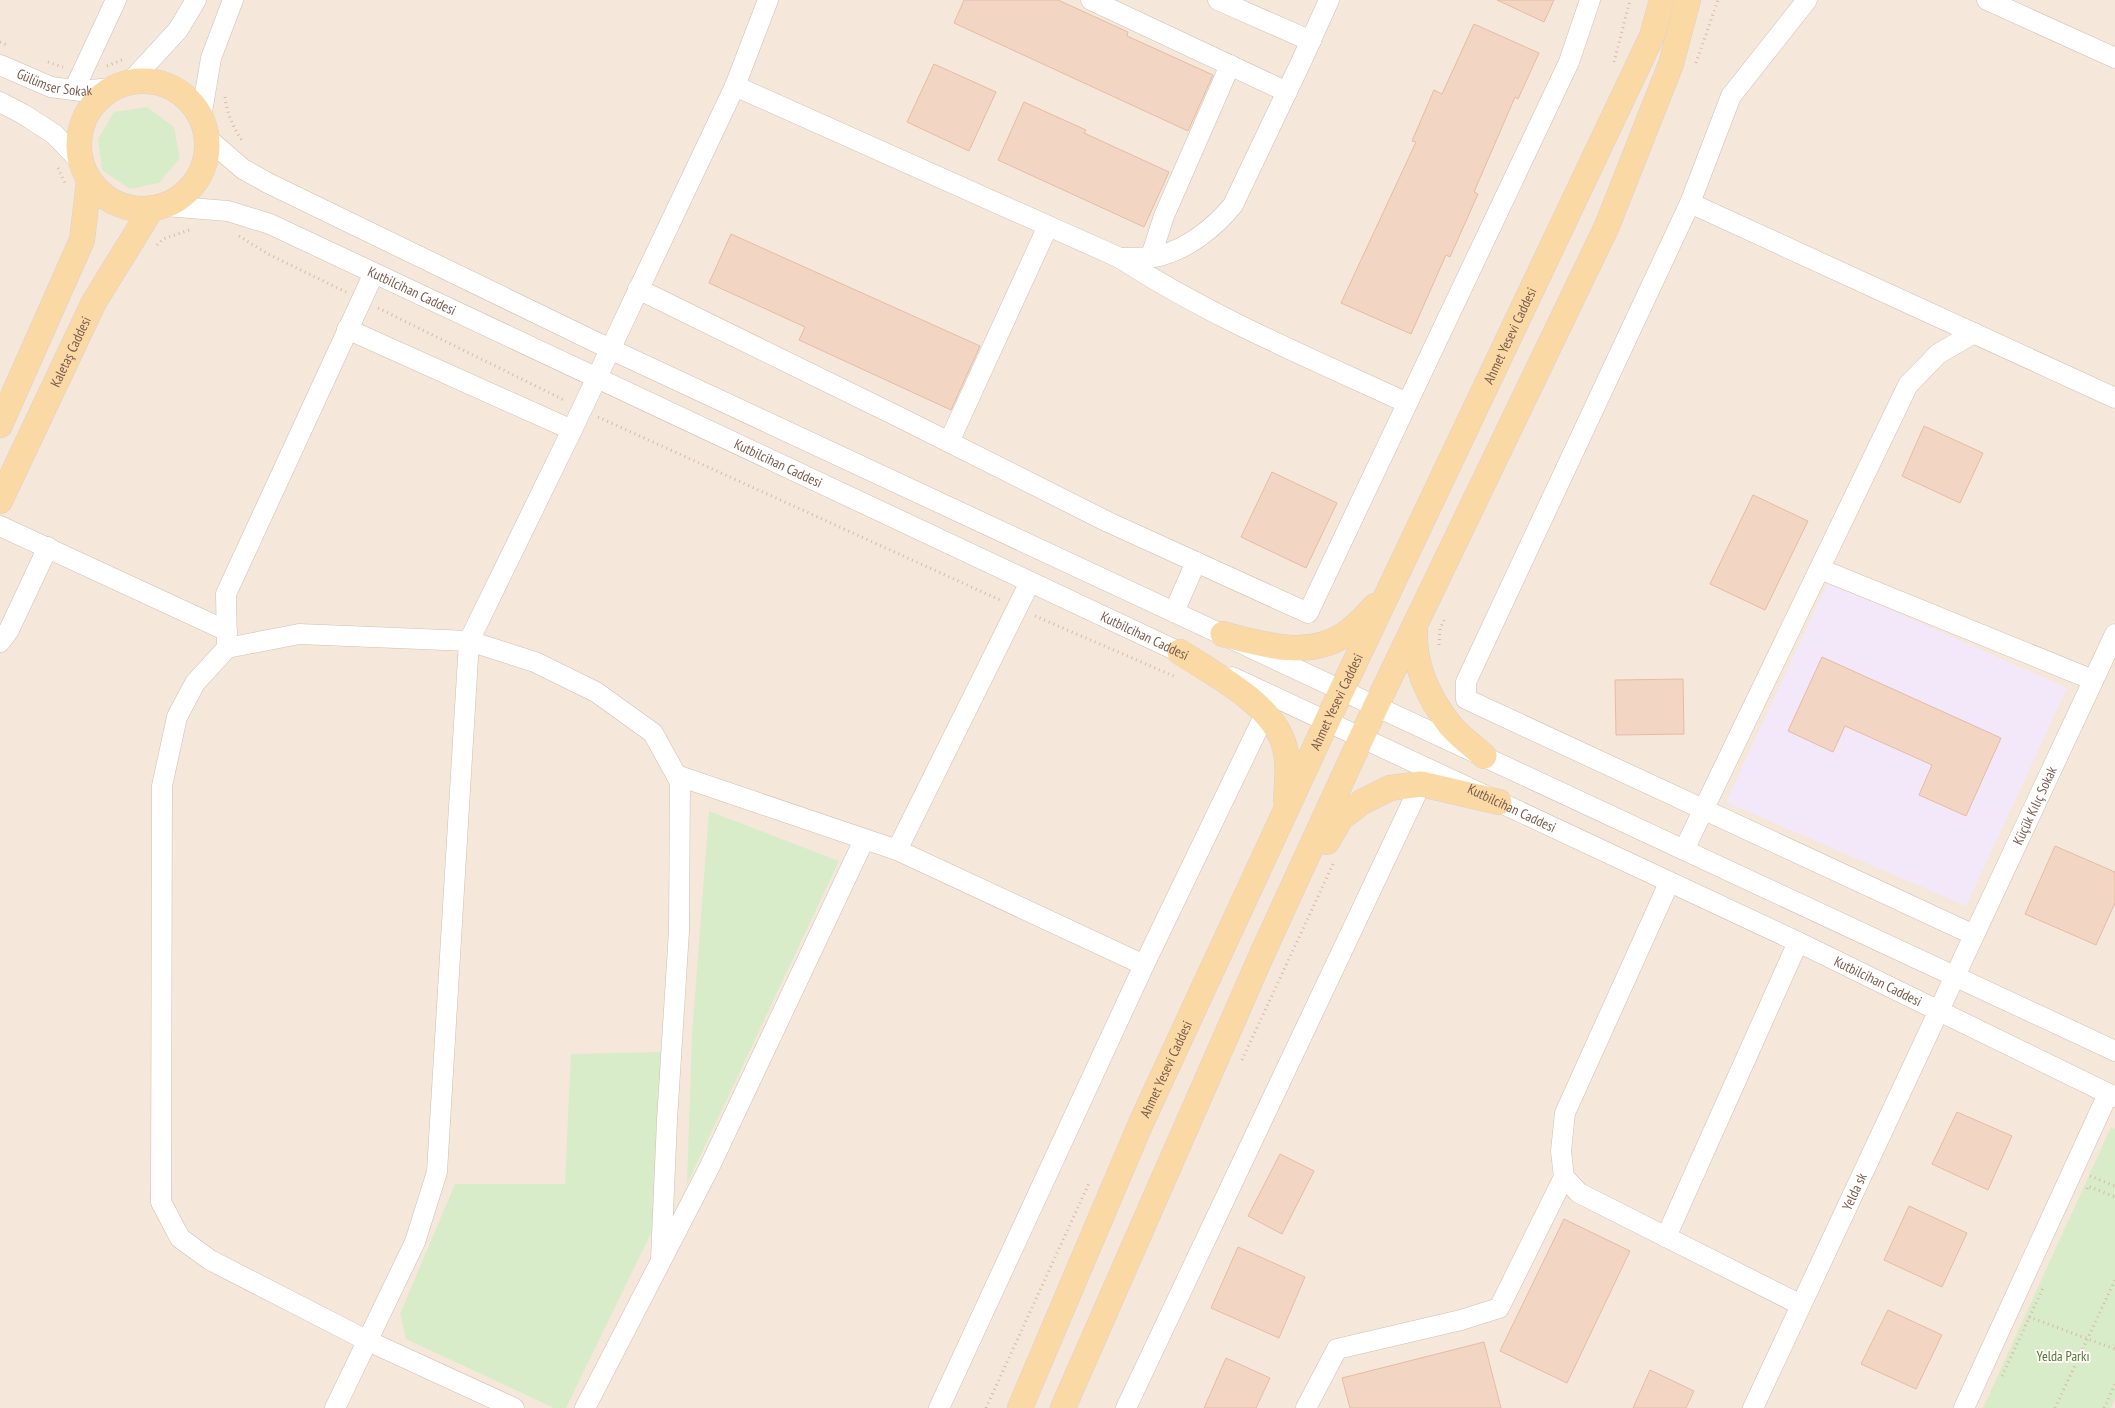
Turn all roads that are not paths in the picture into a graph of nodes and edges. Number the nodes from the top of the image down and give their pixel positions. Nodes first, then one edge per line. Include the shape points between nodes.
1 (116, 0) edge
2 (196, 0) edge
3 (233, 0) edge
4 (768, 0) edge
5 (1091, 0) edge
6 (1218, 0) edge
7 (1329, 0) edge
8 (1590, 0) edge
9 (1662, 0) edge
10 (1688, 0) edge
11 (1807, 0) edge
12 (1987, 0) edge
13 (1310, 41) junction
14 (2115, 58) edge
15 (0, 65) edge
16 (1230, 65) junction
17 (123, 76) junction
18 (735, 86) junction
19 (74, 90) junction
20 (1287, 92) junction
21 (0, 102) edge
22 (204, 128) junction
23 (73, 173) junction
24 (1690, 203) junction
25 (158, 207) junction
26 (1048, 226) junction
27 (1151, 256) junction
28 (1120, 258) junction
29 (374, 273) junction
30 (638, 289) junction
31 (347, 329) junction
32 (1974, 333) junction
33 (610, 348) junction
34 (596, 378) junction
35 (2115, 398) edge
36 (1406, 403) junction
37 (0, 424) edge
38 (572, 430) junction
39 (949, 442) junction
40 (0, 501) edge
41 (0, 526) edge
42 (48, 547) junction
43 (1196, 562) junction
44 (1820, 569) junction
45 (1030, 582) junction
46 (1390, 590) junction
47 (1174, 612) junction
48 (1415, 623) junction
49 (1223, 634) junction
50 (2115, 634) edge
51 (227, 640) junction
52 (469, 641) junction
53 (0, 642) edge
54 (1180, 652) junction
55 (2094, 680) junction
56 (1342, 690) junction
57 (1376, 706) junction
58 (1266, 714) junction
59 (1327, 721) junction
60 (1362, 737) junction
61 (1484, 756) junction
62 (676, 775) junction
63 (1421, 784) junction
64 (1499, 802) junction
65 (1703, 809) junction
66 (1286, 810) junction
67 (864, 840) junction
68 (897, 850) junction
69 (1684, 850) junction
70 (1669, 883) junction
71 (1974, 935) junction
72 (1798, 942) junction
73 (1263, 952) junction
74 (1144, 965) junction
75 (1954, 976) junction
76 (1939, 1011) junction
77 (2115, 1052) edge
78 (2112, 1095) edge
79 (1564, 1177) junction
80 (1666, 1237) junction
81 (661, 1260) junction
82 (1801, 1305) junction
83 (366, 1340) junction
84 (508, 1407) edge
85 (335, 1408) edge
86 (585, 1408) edge
87 (940, 1408) edge
88 (1020, 1408) edge
89 (1063, 1408) edge
90 (1126, 1408) edge
91 (1306, 1408) edge
92 (1753, 1408) edge
93 (1964, 1408) edge

1 - 19 street
2 - 17 street via 174,36
3 - 22 street via 211,58
4 - 18 street
5 - 16 street
6 - 13 street
7 - 13 street
8 - 36 street via 1570,62
9 - 46 main road, Ahmet Yesevi Caddesi via 1652,36
10 - 48 main road via 1671,64 1607,226
11 - 24 street via 1731,96
12 - 14 street
13 - 20 street
15 - 19 street, Gülümser Sokak via 51,87
16 - 20 street
16 - 27 street via 1164,216
17 - 19 street, Gülümser Sokak
17 - 22 main road via 172,87 189,100
17 - 23 main road via 94,102 83,120
18 - 26 street
18 - 30 street
20 - 27 street via 1233,205 1220,220 1190,243 1159,256
21 - 23 street via 54,134
22 - 25 main road via 206,159 197,179 183,195
22 - 33 street via 243,169 268,183
23 - 25 main road via 104,197 122,206
23 - 37 main road via 82,240
24 - 32 street
24 - 65 street via 1466,682 1466,699
25 - 29 street, Kutbilcihan Caddesi via 228,211 252,217
25 - 40 main road, Kaletaş Caddesi via 94,302
26 - 28 street
26 - 39 street
27 - 28 street
28 - 36 street via 1163,286
29 - 31 street
29 - 34 street, Kutbilcihan Caddesi
30 - 33 street
30 - 39 street
31 - 38 street
31 - 51 street via 226,594
32 - 35 street
32 - 44 street via 1938,354 1908,385
33 - 34 street
33 - 47 street
34 - 38 street
34 - 45 street, Kutbilcihan Caddesi
36 - 43 street via 1308,613
38 - 52 street
39 - 43 street
41 - 42 street
42 - 51 street
42 - 53 street via 9,630
43 - 47 street
44 - 55 street
44 - 65 street
45 - 54 street, Kutbilcihan Caddesi
45 - 68 street
46 - 49 main road via 1358,625 1323,644 1276,648
46 - 56 main road, Ahmet Yesevi Caddesi
47 - 49 street
48 - 57 main road
48 - 61 main road via 1414,648 1419,673 1450,726
49 - 56 street
50 - 55 street, Küçük Kılıç Sokak
51 - 52 street via 299,634
51 - 83 street via 195,682 177,718 162,786 162,1202 180,1238 210,1260
52 - 62 street via 535,662 596,692 652,733
52 - 83 street via 437,1172 414,1242
54 - 58 main road via 1250,699
54 - 59 street, Kutbilcihan Caddesi
55 - 71 street, Küçük Kılıç Sokak
56 - 57 street
56 - 59 main road, Ahmet Yesevi Caddesi
57 - 60 main road
57 - 61 street
58 - 66 main road via 1282,739 1286,756
58 - 74 street
59 - 60 street, Kutbilcihan Caddesi
59 - 66 main road, Ahmet Yesevi Caddesi
60 - 64 street, Kutbilcihan Caddesi
60 - 73 main road
61 - 69 street
62 - 67 street
62 - 81 street via 680,782 679,931
63 - 64 main road
63 - 73 main road via 1390,788 1362,802 1341,818
63 - 90 street
64 - 70 street, Kutbilcihan Caddesi
65 - 69 street
65 - 71 street
66 - 88 main road, Ahmet Yesevi Caddesi via 1141,1123
67 - 68 street
67 - 81 street
68 - 74 street
69 - 75 street
70 - 72 street, Kutbilcihan Caddesi
70 - 79 street via 1565,1113 1561,1151
71 - 75 street, Küçük Kılıç Sokak
72 - 76 street, Kutbilcihan Caddesi
72 - 80 street
73 - 89 main road
74 - 87 street
75 - 76 street, Yelda sk
75 - 77 street
76 - 78 street, Kutbilcihan Caddesi
76 - 82 street, Yelda sk
78 - 93 street via 2074,1169
79 - 80 street via 1579,1193
79 - 91 street via 1499,1308 1337,1349
80 - 82 street
81 - 86 street
82 - 92 street, Yelda sk
83 - 84 street
83 - 85 street

